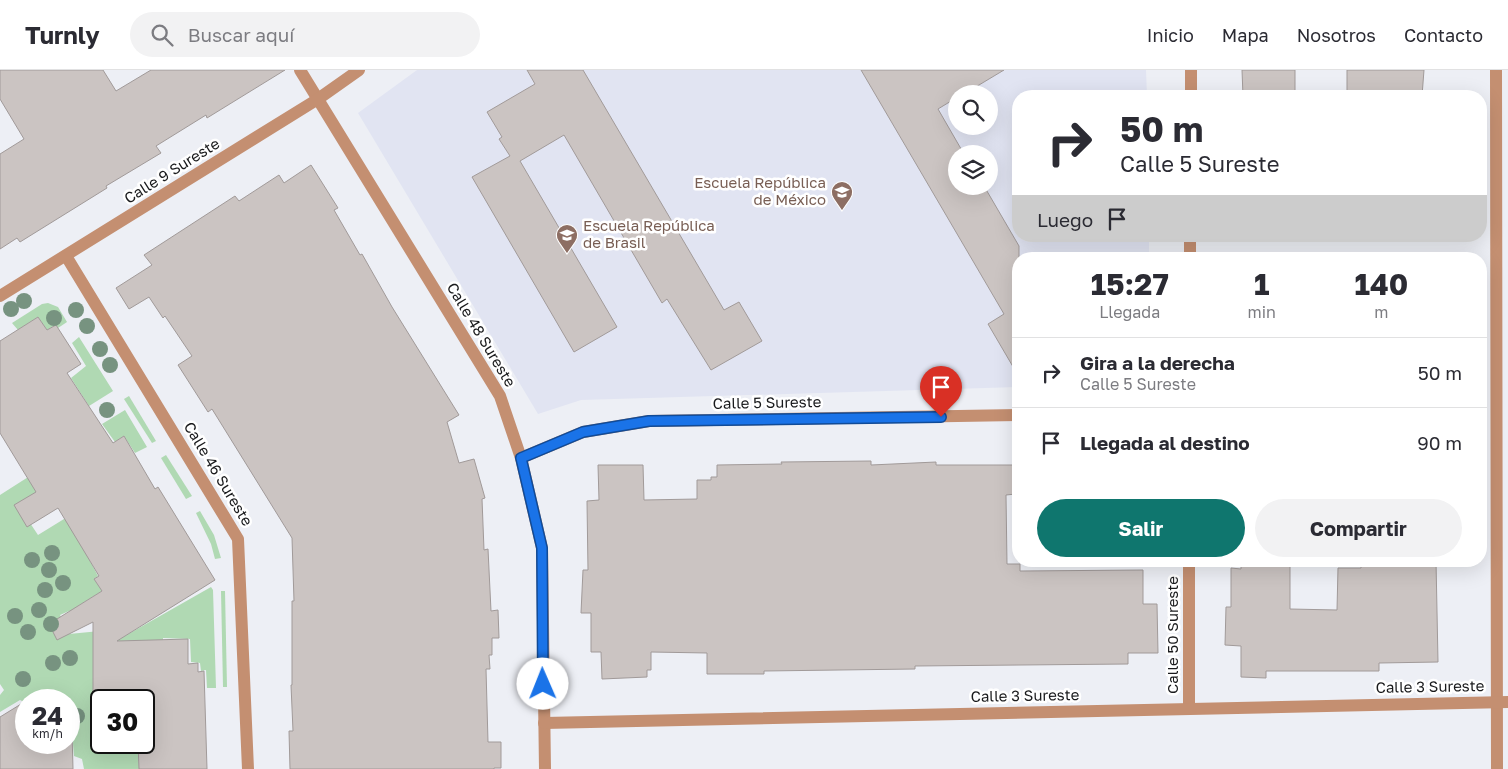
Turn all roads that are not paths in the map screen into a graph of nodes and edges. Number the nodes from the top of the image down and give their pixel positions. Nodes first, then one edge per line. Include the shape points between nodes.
1 (300, 70) edge
2 (359, 70) edge
3 (1191, 70) edge
4 (1496, 70) edge
5 (1191, 90) edge
6 (318, 99) junction
7 (66, 256) junction
8 (0, 296) edge
9 (1012, 416) edge
10 (521, 458) junction
11 (1189, 567) edge
12 (1503, 702) edge
13 (1189, 708) junction
14 (544, 723) junction
15 (248, 769) edge
16 (545, 769) edge
17 (1496, 769) edge

1 - 6 street, Calle 48 Sureste
2 - 6 street, Calle 9 Sureste
3 - 5 street
4 - 12 street
6 - 7 street, Calle 9 Sureste
6 - 10 street, Calle 48 Sureste via 500,396
7 - 8 street, Calle 9 Sureste
7 - 15 street, Calle 46 Sureste via 238,539
9 - 10 street, Calle 5 Sureste via 649,421 583,432
10 - 14 street, Calle 48 Sureste via 542,548
11 - 13 street, Calle 50 Sureste
12 - 13 street, Calle 3 Sureste
12 - 17 street
13 - 14 street, Calle 3 Sureste
14 - 16 street, Calle 48 Sureste

